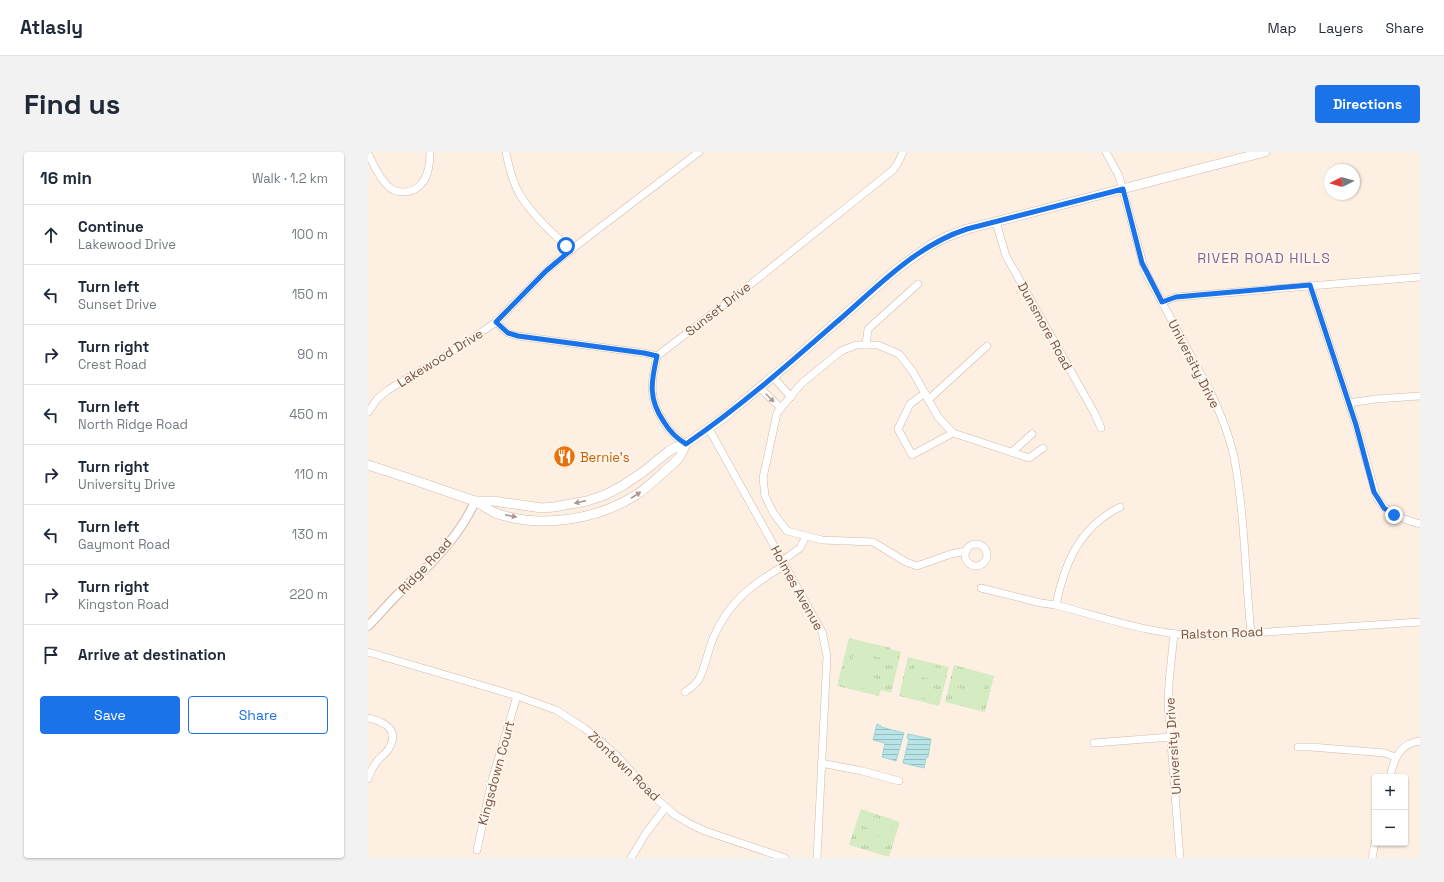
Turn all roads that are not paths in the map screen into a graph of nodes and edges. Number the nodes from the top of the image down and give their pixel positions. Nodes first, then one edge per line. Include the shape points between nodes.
1 (430, 152) edge
2 (506, 152) edge
3 (699, 152) edge
4 (903, 152) edge
5 (1106, 152) edge
6 (1265, 152) edge
7 (368, 154) edge
8 (1123, 189) junction
9 (996, 222) junction
10 (571, 250) junction
11 (1420, 277) edge
12 (918, 284) dead end
13 (1310, 285) junction
14 (1162, 302) junction
15 (496, 322) junction
16 (866, 345) junction
17 (987, 346) dead end
18 (657, 356) junction
19 (773, 377) junction
20 (760, 388) junction
21 (1420, 396) edge
22 (791, 397) junction
23 (926, 397) junction
24 (1349, 403) junction
25 (781, 408) junction
26 (368, 412) edge
27 (1101, 428) dead end
28 (708, 429) junction
29 (953, 433) junction
30 (1032, 434) dead end
31 (686, 444) junction
32 (1042, 448) dead end
33 (1012, 452) junction
34 (368, 465) edge
35 (475, 501) junction
36 (1120, 507) dead end
37 (1420, 524) edge
38 (806, 536) junction
39 (966, 551) dead end
40 (784, 563) junction
41 (981, 588) dead end
42 (1056, 605) junction
43 (1420, 622) edge
44 (368, 626) edge
45 (1251, 633) junction
46 (1174, 634) junction
47 (368, 652) edge
48 (686, 692) dead end
49 (517, 696) junction
50 (368, 718) edge
51 (1171, 737) junction
52 (1420, 741) edge
53 (1094, 743) dead end
54 (1298, 747) dead end
55 (1396, 757) junction
56 (822, 763) junction
57 (1391, 774) edge
58 (368, 779) edge
59 (899, 781) dead end
60 (666, 807) junction
61 (1374, 846) edge
62 (477, 850) dead end
63 (631, 858) edge
64 (785, 858) edge
65 (817, 858) edge
66 (1180, 858) edge
67 (1372, 858) edge

1 - 7 street via 428,171 422,184 417,189 402,192 387,185
2 - 10 street via 512,178 522,198
3 - 10 street, Lakewood Drive
4 - 18 street, Sunset Drive via 898,163 888,174
5 - 8 street, University Drive
6 - 8 main road
8 - 9 main road
8 - 14 street, University Drive via 1142,263
9 - 19 main road via 956,233 931,245 897,270
9 - 27 street, Dunsmore Road via 1006,256
10 - 15 street, Lakewood Drive via 546,271
11 - 13 street
12 - 16 street via 868,329
13 - 14 street via 1176,297
13 - 24 street
14 - 45 street, University Drive via 1217,406 1234,457
15 - 18 street via 508,333 518,336
15 - 26 street, Lakewood Drive via 388,390 378,398
16 - 22 street via 856,345 841,351 801,384
16 - 23 street via 878,345 899,354 913,372
17 - 23 street
18 - 31 street via 652,378 652,398 671,433
19 - 20 main road
19 - 22 street
20 -> 25 street
20 - 28 main road
21 - 24 street
22 - 25 street
23 - 29 street via 938,417
23 - 29 street via 910,404 898,429 912,455
24 - 37 street via 1374,492 1380,504 1394,515
25 - 38 street via 777,413 763,478 765,496 786,531
28 - 31 main road
28 - 40 street, Holmes Avenue
29 - 33 street
30 - 33 street
31 -> 35 main road via 669,450 622,486 587,501 554,508
35 -> 31 main road via 498,514 530,520 561,520 587,515 621,503 641,492 679,458
32 - 33 street via 1029,458
34 - 35 main road
35 - 44 street, Ridge Road via 465,521 423,572 413,579
36 - 42 street via 1107,514 1073,551
38 - 39 street via 822,540 873,542 917,566
38 - 40 street via 800,548
40 - 48 street via 750,588 728,610 713,637 700,678
40 - 56 street, Holmes Avenue via 822,632 826,646
41 - 42 street, Ralston Road
42 - 46 street, Ralston Road
43 - 45 street, Ralston Road
45 - 46 street, Ralston Road via 1207,636
46 - 51 street, University Drive via 1168,704
47 - 49 street, Ziontown Road
49 - 60 street, Ziontown Road via 556,710 584,728 617,756 652,796
49 - 62 street, Kingsdown Court via 492,780
50 - 58 street via 384,723 390,728 392,737 388,749
51 - 53 street
51 - 66 street, University Drive
52 - 55 street via 1408,744
54 - 55 street via 1385,753
55 - 57 street
56 - 59 street
56 - 65 street, Holmes Avenue
60 - 63 street
60 - 64 street, Ziontown Road via 675,815 705,831
61 - 67 street

